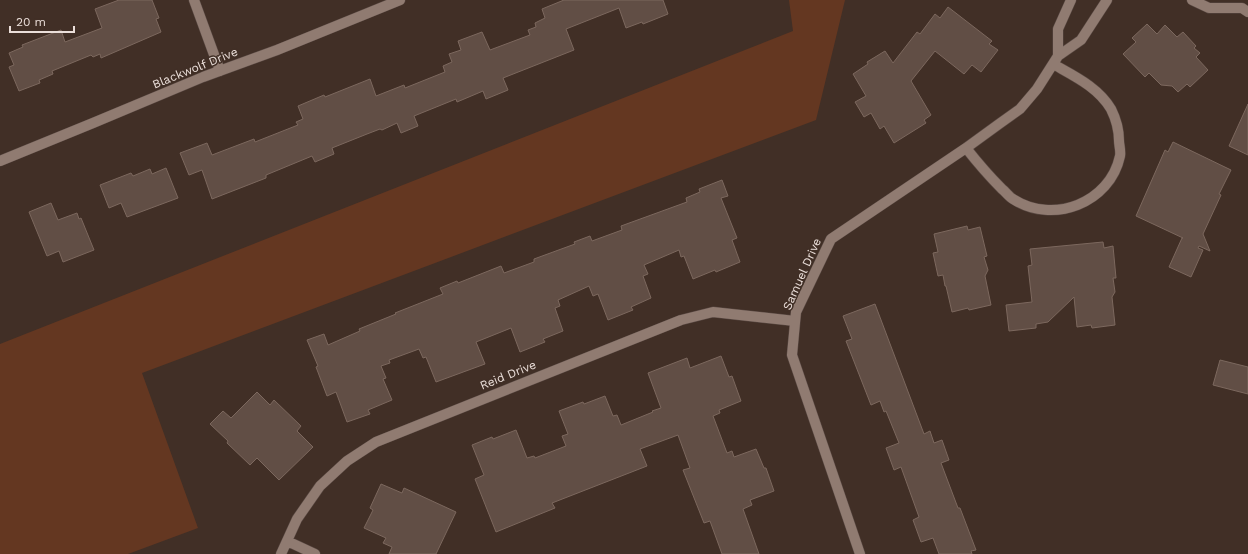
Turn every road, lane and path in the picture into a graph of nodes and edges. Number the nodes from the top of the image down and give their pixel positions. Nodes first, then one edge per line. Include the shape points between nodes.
1 (194, 0) edge
2 (400, 0) edge
3 (1071, 0) edge
4 (1107, 0) edge
5 (1192, 0) edge
6 (1242, 7) edge
7 (1056, 60) junction
8 (220, 71) junction
9 (966, 148) junction
10 (0, 161) edge
11 (795, 321) junction
12 (286, 542) junction
13 (282, 554) edge
14 (315, 554) edge
15 (860, 554) edge

1 - 8 street
2 - 8 street, Blackwolf Drive
3 - 7 street via 1058,29
4 - 7 street, Samuel Drive via 1081,40
5 - 6 street via 1209,8
7 - 9 street, Samuel Drive via 1020,109
7 - 9 street via 1102,97 1111,109 1118,128 1120,155 1111,177 1097,194 1075,207 1051,211 1029,206 1013,199 984,171
8 - 10 street, Blackwolf Drive
9 - 11 street, Samuel Drive via 831,239 796,312
11 - 12 street, Reid Drive via 713,312 681,320 376,442 347,461 320,486 297,519
11 - 15 street, Samuel Drive via 792,355
12 - 13 street, Reid Drive
12 - 14 street

